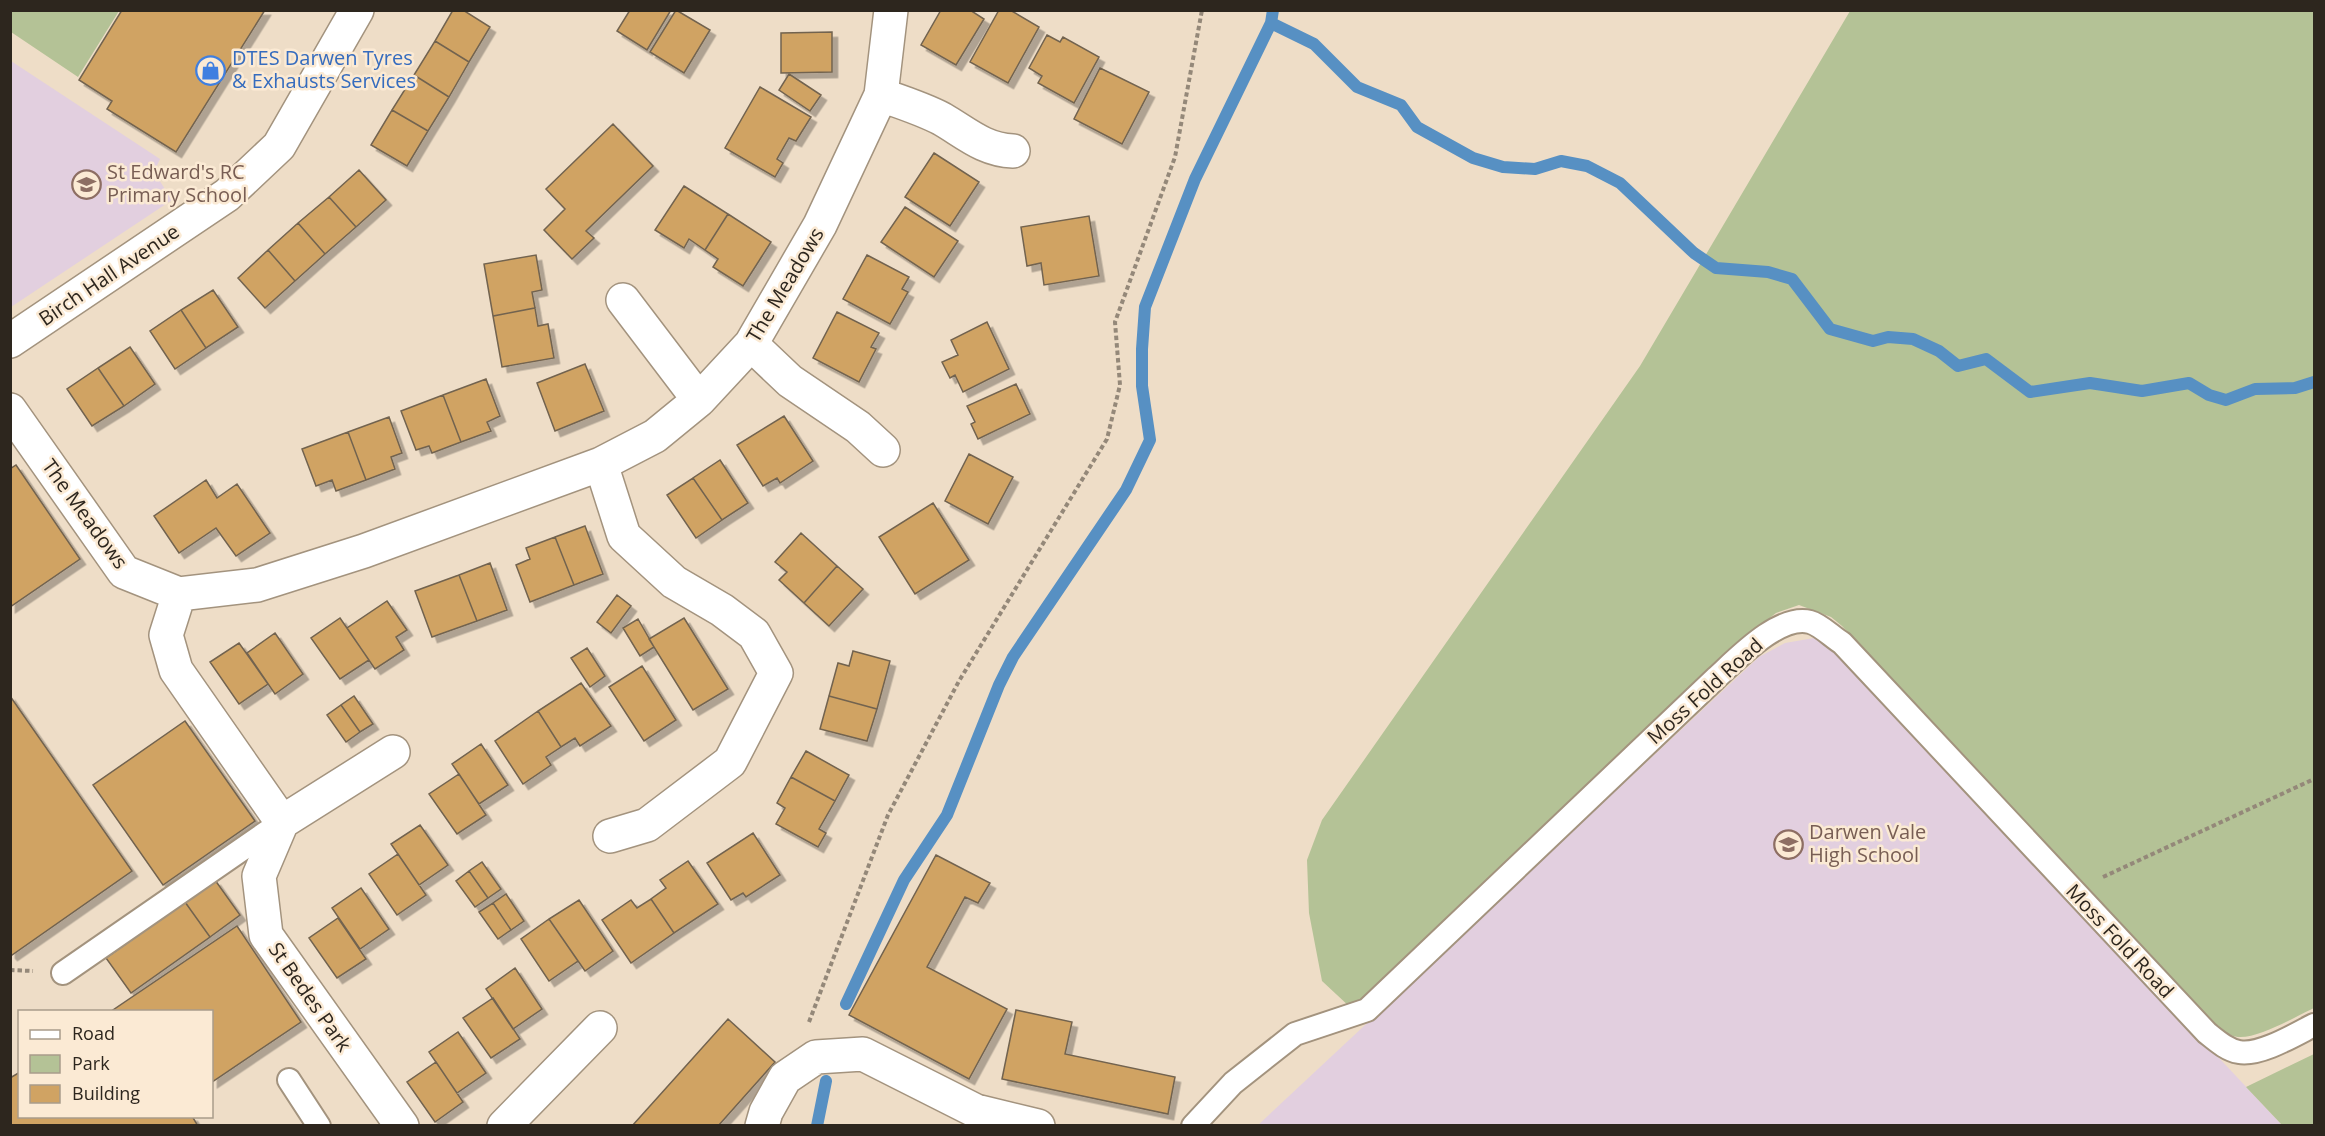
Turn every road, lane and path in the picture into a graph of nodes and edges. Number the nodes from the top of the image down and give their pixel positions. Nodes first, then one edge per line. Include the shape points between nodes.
1 (357, 10) edge
2 (1202, 10) edge
3 (882, 12) edge
4 (881, 95) junction
5 (1013, 151) dead end
6 (623, 300) dead end
7 (10, 340) edge
8 (751, 344) junction
9 (699, 400) junction
10 (10, 410) edge
11 (883, 450) dead end
12 (601, 464) junction
13 (179, 594) junction
14 (393, 752) dead end
15 (2314, 779) edge
16 (282, 822) junction
17 (610, 836) dead end
18 (2073, 891) junction
19 (63, 973) dead end
20 (2314, 1025) edge
21 (600, 1028) dead end
22 (816, 1057) junction
23 (289, 1080) dead end
24 (319, 1125) edge
25 (402, 1125) edge
26 (504, 1125) edge
27 (762, 1125) edge
28 (1038, 1125) edge
29 (1193, 1125) edge

1 - 7 street, Birch Hall Avenue via 279,146 227,195
2 - 22 path via 1174,157 1115,322 1120,385 1107,439 959,681 888,815 809,1022
3 - 4 street, The Meadows
4 - 5 street via 940,118 975,141 1000,151
4 - 8 street, The Meadows via 820,225
6 - 9 street
8 - 9 street, The Meadows
8 - 11 street via 790,381 858,427
9 - 12 street, The Meadows via 655,436
10 - 13 street, The Meadows via 124,572
12 - 13 street, The Meadows via 364,551 257,585
12 - 17 street via 624,536 674,582 754,634 776,673 730,762 647,825
13 - 16 street via 166,635 176,670
14 - 16 street
15 - 18 path
16 - 19 lane
16 - 25 street, St Bedes Park via 259,876 266,935
18 - 20 lane, Moss Fold Road via 2207,1033 2228,1048 2241,1053 2255,1051
18 - 29 lane, Moss Fold Road via 1842,643 1813,623 1799,620 1755,642 1367,1010 1295,1034 1233,1083
21 - 26 street
22 - 27 street via 785,1078
22 - 28 street via 863,1054 975,1111
23 - 24 lane

